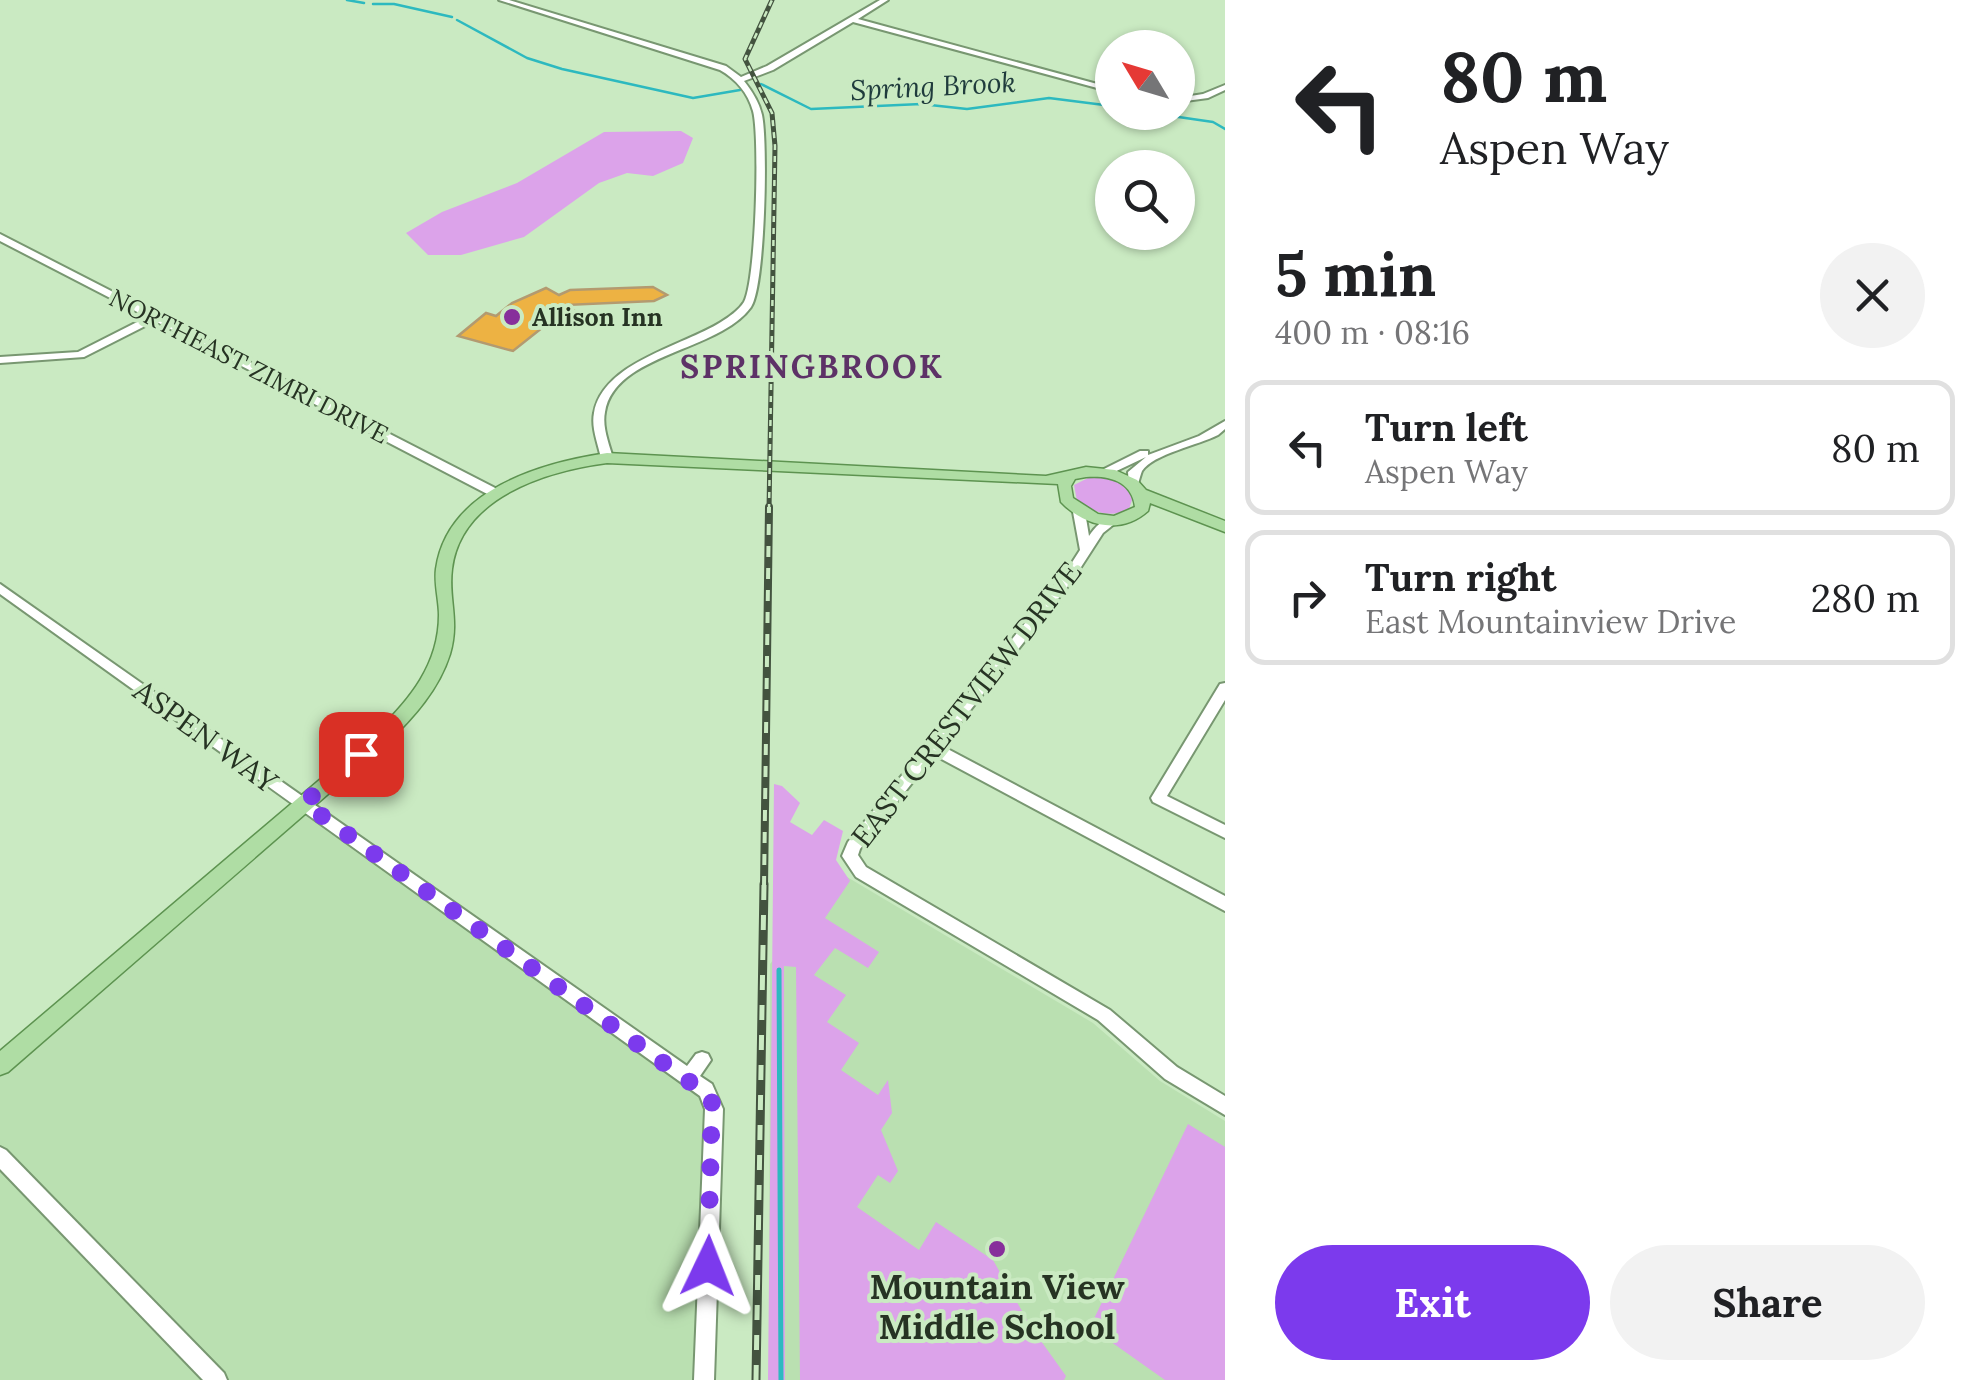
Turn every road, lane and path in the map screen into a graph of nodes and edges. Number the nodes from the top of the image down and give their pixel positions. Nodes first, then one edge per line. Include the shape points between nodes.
1 (504, 0) edge
2 (885, 0) edge
3 (850, 20) junction
4 (740, 80) junction
5 (1095, 85) edge
6 (1225, 87) edge
7 (1195, 98) edge
8 (0, 237) edge
9 (155, 318) junction
10 (0, 360) edge
11 (1225, 424) edge
12 (1189, 444) junction
13 (606, 458) junction
14 (1104, 472) junction
15 (907, 474) junction
16 (1068, 480) junction
17 (1137, 489) junction
18 (497, 494) junction
19 (1066, 499) junction
20 (1080, 512) junction
21 (1139, 513) junction
22 (1112, 521) junction
23 (1225, 528) edge
24 (1085, 549) junction
25 (0, 588) edge
26 (1225, 688) edge
27 (932, 748) junction
28 (304, 803) junction
29 (1225, 832) edge
30 (1225, 904) edge
31 (702, 1060) dead end
32 (0, 1065) edge
33 (688, 1078) junction
34 (1225, 1106) edge
35 (0, 1156) edge
36 (218, 1380) edge
37 (704, 1380) edge

1 - 4 street via 714,65
2 - 3 street
3 - 4 street
3 - 5 street
4 - 13 street via 760,122 753,296 722,326 614,383 600,409
6 - 7 street
8 - 9 street, NORTHEAST ZIMRI DRIVE
9 - 10 street via 80,355
9 - 18 street, NORTHEAST ZIMRI DRIVE
11 - 12 street
12 - 14 street via 1155,449
12 - 17 street via 1139,466
13 - 15 main road
13 - 18 main road via 545,470
14 - 16 main road
14 - 17 main road
15 - 16 main road
15 - 19 main road via 1022,485
16 - 19 main road
17 - 21 main road via 1144,501
17 - 23 main road
18 - 28 main road via 448,554 444,640 431,680 418,700
19 - 20 main road
20 - 22 main road
20 - 24 street, EAST CRESTVIEW DRIVE
21 - 22 main road
21 - 23 main road
22 - 24 street, EAST CRESTVIEW DRIVE
24 - 27 street, EAST CRESTVIEW DRIVE
25 - 28 street, ASPEN WAY
26 - 29 street via 1158,798
27 - 30 street
27 - 34 street, EAST CRESTVIEW DRIVE via 853,846 851,860 1111,1020 1171,1073
28 - 32 main road
28 - 33 street, ASPEN WAY
31 - 33 street
33 - 37 street via 706,1090 714,1109
35 - 36 street

